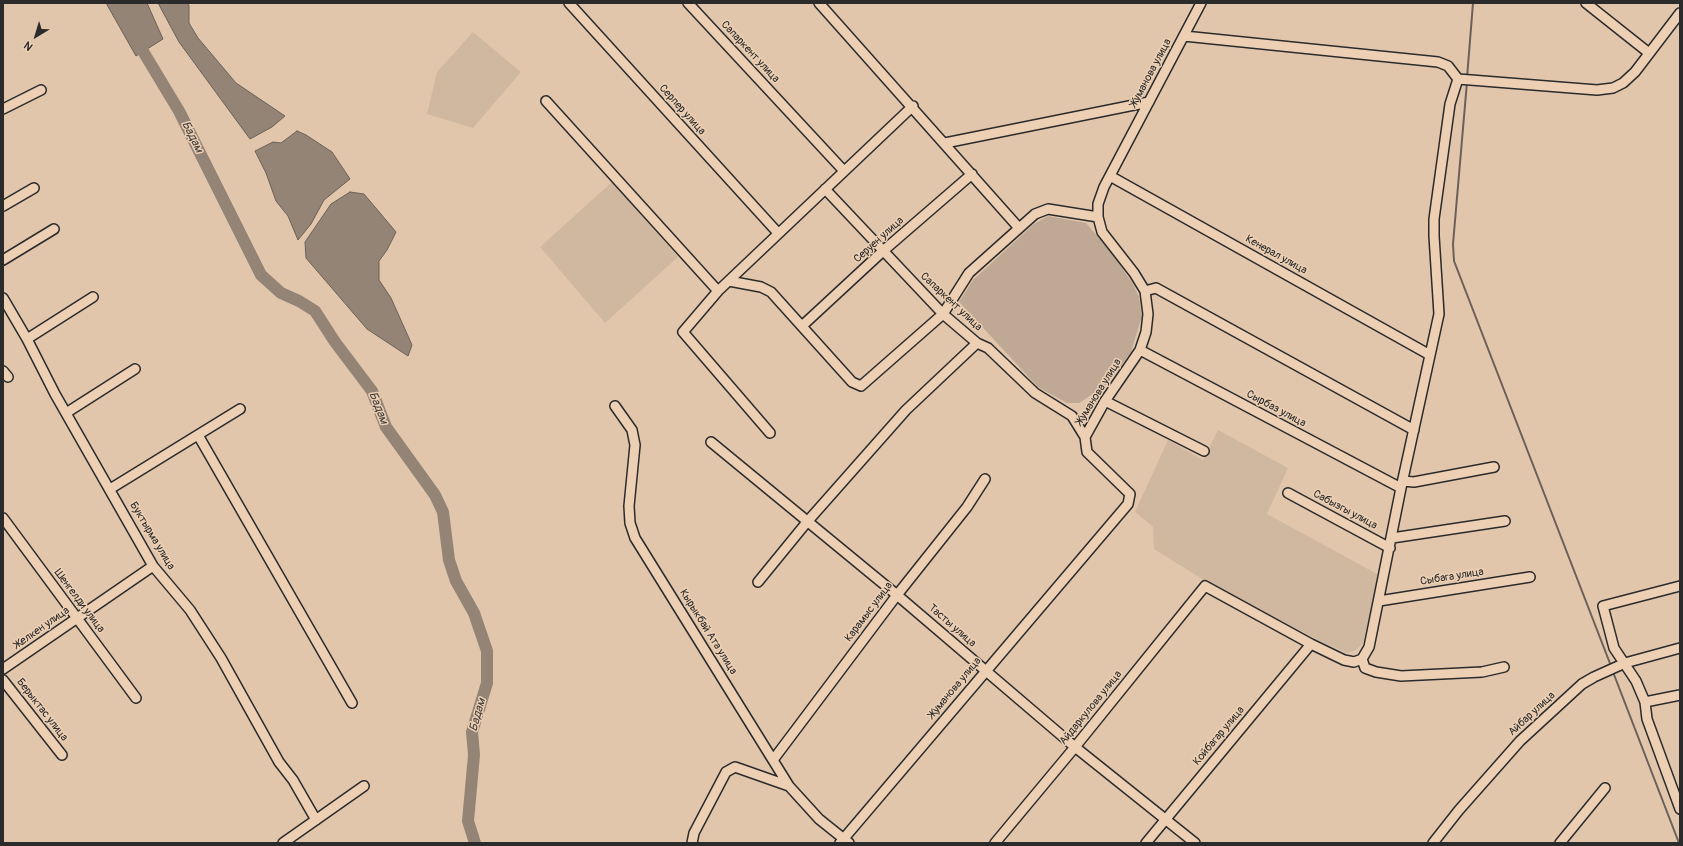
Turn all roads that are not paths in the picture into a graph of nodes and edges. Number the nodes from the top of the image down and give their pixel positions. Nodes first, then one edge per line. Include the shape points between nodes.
1 (569, 3) edge
2 (688, 3) edge
3 (819, 3) edge
4 (1201, 3) edge
5 (1586, 3) edge
6 (1680, 13) edge
7 (1184, 36) junction
8 (1649, 53) junction
9 (1458, 79) junction
10 (41, 90) dead end
11 (546, 101) dead end
12 (1149, 102) junction
13 (913, 106) junction
14 (3, 109) edge
15 (945, 143) junction
16 (844, 171) junction
17 (972, 174) junction
18 (1110, 176) junction
19 (34, 188) dead end
20 (825, 189) junction
21 (3, 206) edge
22 (1098, 216) junction
23 (1019, 228) junction
24 (54, 229) dead end
25 (778, 234) junction
26 (883, 251) junction
27 (3, 260) edge
28 (729, 281) junction
29 (718, 291) junction
30 (1145, 291) junction
31 (93, 297) dead end
32 (3, 298) edge
33 (942, 314) junction
34 (802, 326) junction
35 (27, 339) junction
36 (977, 344) junction
37 (1140, 350) junction
38 (1430, 355) junction
39 (135, 369) dead end
40 (1105, 401) junction
41 (615, 406) dead end
42 (240, 409) dead end
43 (66, 413) junction
44 (1414, 430) junction
45 (770, 433) dead end
46 (198, 435) junction
47 (1085, 437) junction
48 (711, 442) dead end
49 (1204, 451) dead end
50 (1494, 467) dead end
51 (985, 480) dead end
52 (1402, 484) junction
53 (110, 489) junction
54 (1288, 492) dead end
55 (3, 518) edge
56 (1506, 521) dead end
57 (807, 522) junction
58 (1392, 538) junction
59 (1390, 548) junction
60 (153, 566) junction
61 (1530, 577) dead end
62 (758, 582) dead end
63 (1680, 586) edge
64 (897, 595) junction
65 (1379, 601) junction
66 (77, 618) junction
67 (1311, 644) junction
68 (1680, 648) edge
69 (1362, 659) junction
70 (1624, 664) junction
71 (1504, 667) dead end
72 (3, 669) edge
73 (985, 671) junction
74 (3, 680) edge
75 (1680, 695) edge
76 (136, 698) dead end
77 (1645, 702) junction
78 (352, 703) dead end
79 (1075, 748) junction
80 (62, 755) dead end
81 (773, 760) junction
82 (364, 786) dead end
83 (789, 786) junction
84 (1605, 788) dead end
85 (1680, 809) edge
86 (316, 820) junction
87 (1165, 820) junction
88 (844, 842) edge
89 (283, 843) edge
90 (692, 843) edge
91 (995, 843) edge
92 (1146, 843) edge
93 (1195, 843) edge
94 (1433, 843) edge
95 (1560, 843) edge

1 - 25 street, Серпер улица
2 - 16 street, Сапаркент улица
3 - 13 street
4 - 7 street, Жуманова улица
5 - 8 street
6 - 8 street
7 - 9 street via 1438,62 1448,66
7 - 12 street, Жуманова улица
8 - 9 street via 1635,72 1613,88 1597,90
9 - 38 street via 1450,104 1434,219 1439,314
10 - 14 street
11 - 29 street
12 - 15 street
12 - 18 street, Жуманова улица
13 - 15 street
13 - 16 street
15 - 17 street
16 - 20 street
17 - 23 street
17 - 26 street, Серуен улица
18 - 22 street, Жуманова улица via 1098,204
18 - 38 street, Кенерал улица
19 - 21 street
20 - 25 street
20 - 26 street, Сапаркент улица
22 - 23 street via 1048,209 1035,214
22 - 30 street, Жуманова улица via 1102,232
23 - 33 street via 969,273
24 - 27 street
25 - 28 street
26 - 33 street, Сапаркент улица
26 - 34 street, Серуен улица
28 - 29 street
28 - 34 street via 761,287 770,292
29 - 45 street via 683,332
30 - 37 street, Жуманова улица via 1148,314
30 - 44 street via 1156,288
31 - 35 street
32 - 35 street, Буктырма улица
33 - 34 street via 861,386 852,382
33 - 36 street, Сапаркент улица
35 - 43 street, Буктырма улица
36 - 47 street, Сапаркент улица via 988,348 1035,393 1072,416
36 - 57 street via 906,410
37 - 40 street, Жуманова улица
37 - 52 street, Сырбаз улица
38 - 44 street
39 - 43 street
40 - 47 street, Жуманова улица
40 - 49 street
41 - 81 street, Кырыкбай Ата улица via 632,430 634,445 629,506 630,523 635,538
42 - 46 street
43 - 53 street, Буктырма улица
44 - 52 street
46 - 53 street
46 - 78 street
47 - 73 street, Жуманова улица via 1087,452 1130,494 1128,504
48 - 57 street, Тасты улица
50 - 52 street, Сырбаз улица
51 - 64 street, Карамыс улица via 967,507
52 - 58 street
53 - 60 street, Буктырма улица
54 - 59 street, Сабызгы улица
55 - 66 street, Шенгелди улица
56 - 58 street
57 - 62 street
57 - 64 street, Тасты улица
58 - 59 street
59 - 65 street
60 - 66 street, Желкен улица
60 - 86 street, Буктырма улица via 190,610 221,658 279,762 293,780
61 - 65 street, Сыбага улица
63 - 70 street via 1603,606 1614,648
64 - 73 street, Тасты улица
64 - 81 street, Карамыс улица
65 - 69 street via 1369,646
66 - 72 street, Желкен улица
66 - 76 street, Шенгелди улица
67 - 69 street via 1344,660 1354,662
67 - 79 street, Айдаркулова улица via 1205,586
67 - 87 street, Койбагар улица
68 - 70 street, Айбар улица
69 - 71 street via 1365,668 1401,676 1482,672
70 - 77 street via 1636,681
70 - 94 street, Айбар улица via 1582,684 1542,720 1520,741
73 - 79 street, Тасты улица
73 - 88 street, Жуманова улица
74 - 80 street, Берыктас улица
75 - 77 street
77 - 85 street via 1647,719
79 - 87 street, Тасты улица
79 - 91 street, Айдаркулова улица
81 - 83 street, Кырыкбай Ата улица
82 - 86 street
83 - 88 street, Кырыкбай Ата улица
83 - 90 street via 735,767 726,772 694,833
84 - 95 street
86 - 89 street
87 - 92 street, Койбагар улица
87 - 93 street, Тасты улица

